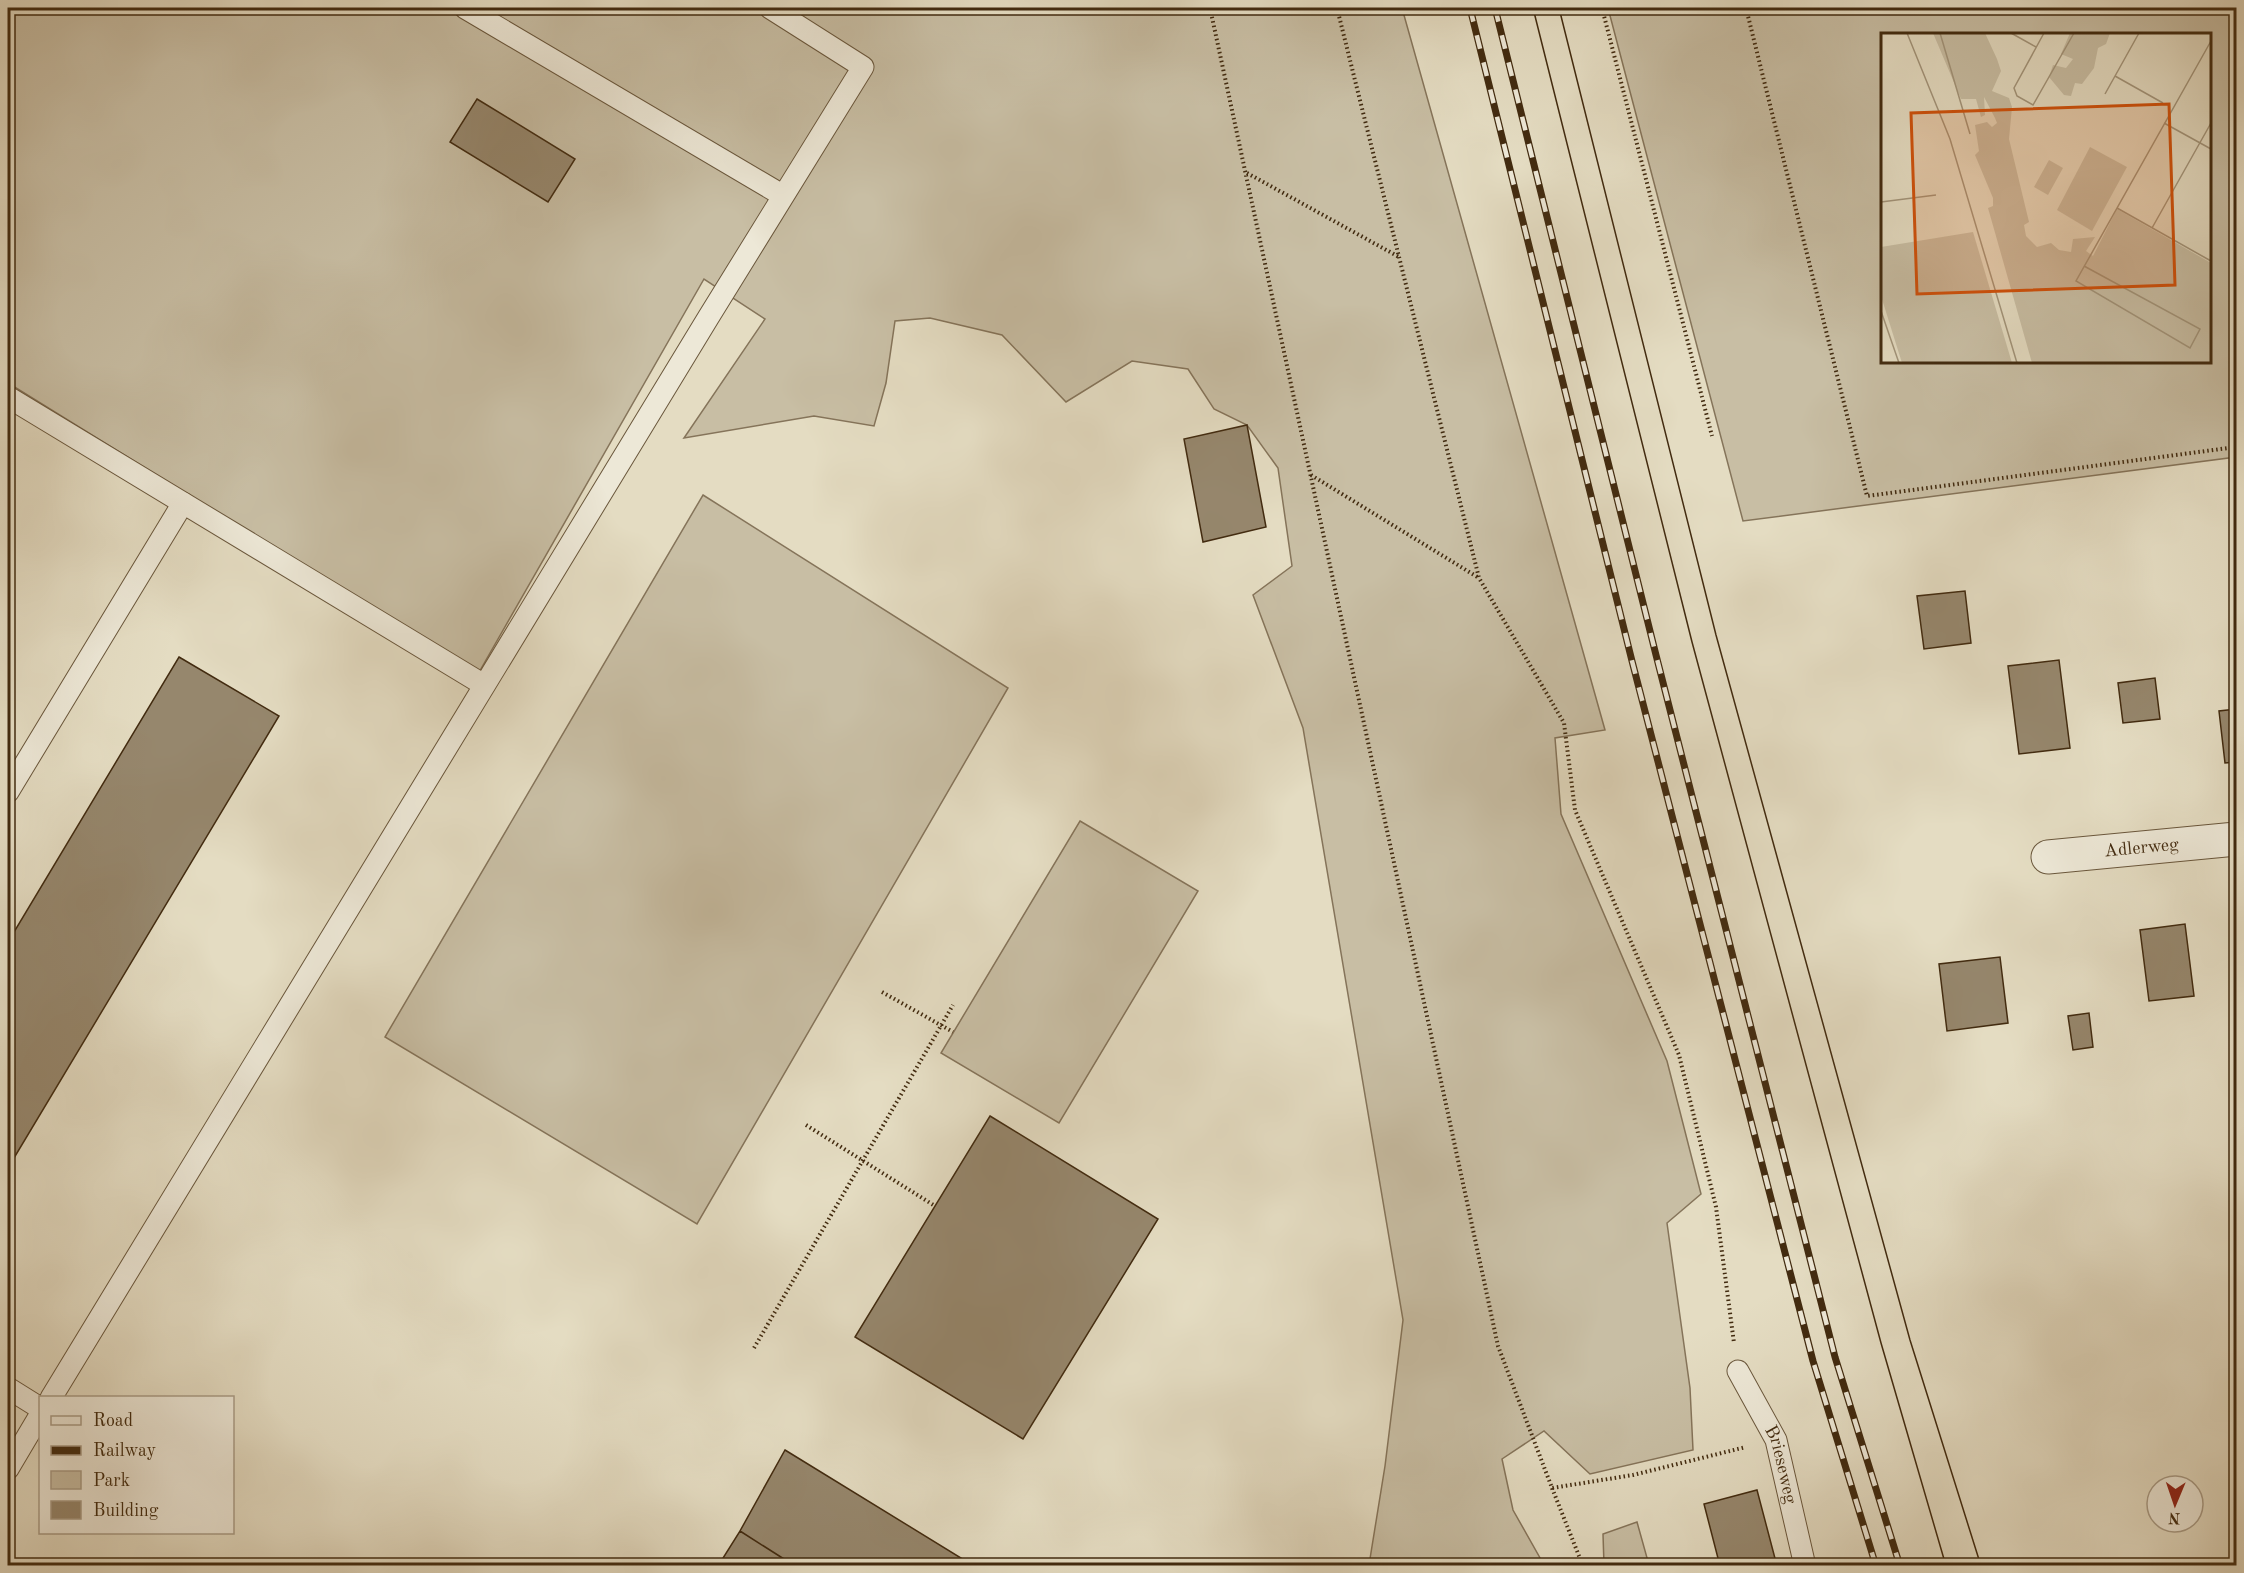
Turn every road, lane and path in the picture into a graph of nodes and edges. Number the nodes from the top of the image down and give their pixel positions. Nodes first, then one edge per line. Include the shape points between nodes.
1 (465, 8) edge
2 (771, 8) edge
3 (1210, 8) edge
4 (1337, 8) edge
5 (1602, 8) edge
6 (1746, 8) edge
7 (1246, 173) junction
8 (782, 195) dead end
9 (1399, 257) junction
10 (8, 397) edge
11 (1712, 436) dead end
12 (2236, 447) edge
13 (1311, 475) junction
14 (183, 503) junction
15 (1479, 578) junction
16 (484, 685) junction
17 (8, 792) edge
18 (2236, 839) edge
19 (2048, 857) dead end
20 (882, 992) dead end
21 (953, 1005) dead end
22 (941, 1026) junction
23 (953, 1032) dead end
24 (806, 1125) dead end
25 (863, 1161) junction
26 (935, 1206) dead end
27 (754, 1348) dead end
28 (1738, 1371) joint
29 (8, 1388) edge
30 (52, 1396) edge
31 (39, 1407) edge
32 (39, 1417) edge
33 (1776, 1440) junction
34 (8, 1469) edge
35 (1552, 1488) junction
36 (1583, 1566) edge
37 (1804, 1566) edge

1 - 8 lane
2 - 16 lane via 863,67
3 - 7 path
4 - 9 path
5 - 11 path
6 - 12 path via 1867,496
7 - 9 path
7 - 13 path
9 - 15 path
10 - 14 lane
13 - 15 path
13 - 35 path via 1498,1346
14 - 16 lane
14 - 17 lane
15 - 28 path via 1564,723 1575,810 1679,1054 1716,1207
16 - 30 lane
18 - 19 street, Adlerweg
20 - 22 path
21 - 22 path
22 - 23 path
22 - 25 path
24 - 25 path
25 - 26 path
25 - 27 path
28 - 33 lane, Brieseweg
29 - 31 lane
32 - 34 lane
33 - 35 path via 1633,1475
33 - 37 lane, Brieseweg
35 - 36 path

